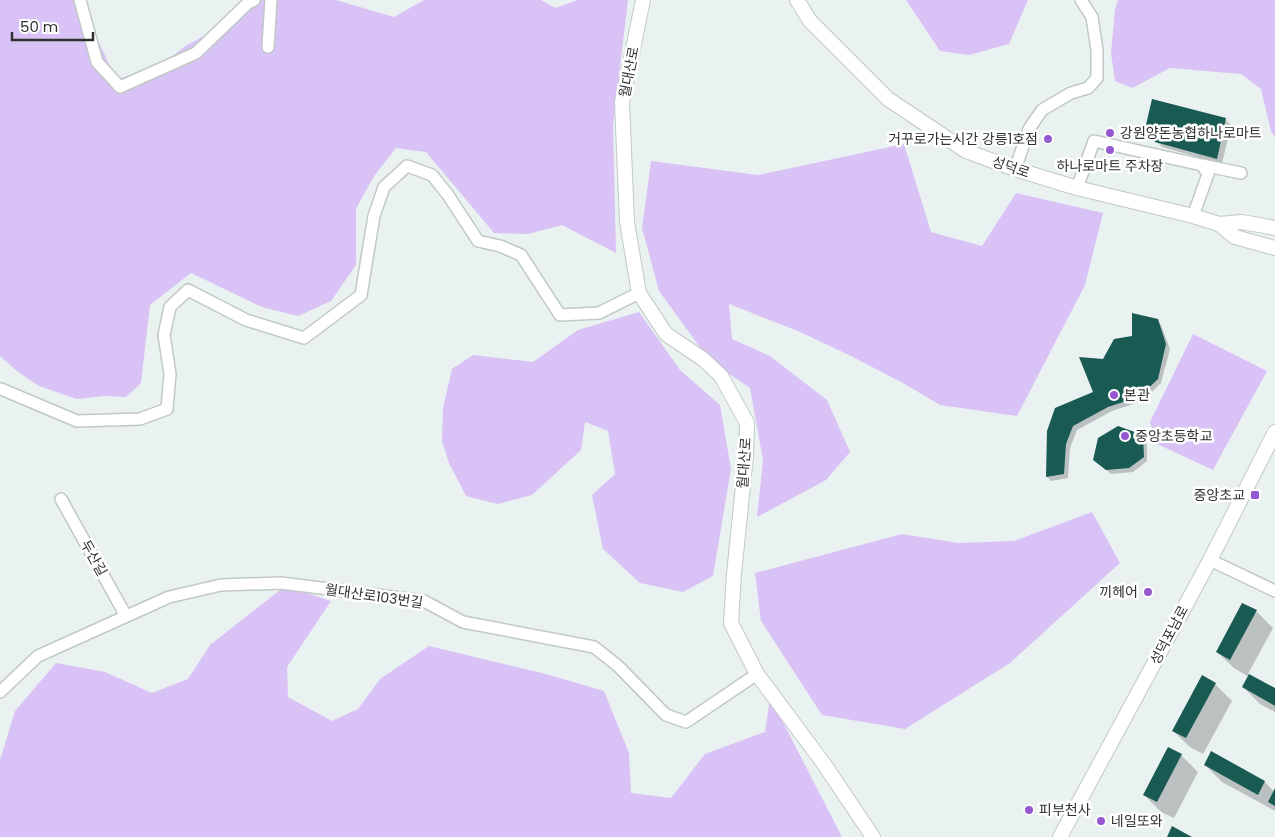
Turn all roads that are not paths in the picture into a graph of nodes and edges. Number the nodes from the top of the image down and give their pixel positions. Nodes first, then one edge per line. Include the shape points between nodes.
1 (80, 0) edge
2 (254, 0) edge
3 (271, 0) edge
4 (643, 0) edge
5 (798, 0) edge
6 (1080, 0) edge
7 (268, 47) dead end
8 (1202, 165) junction
9 (1015, 169) junction
10 (1241, 173) dead end
11 (1077, 188) junction
12 (1192, 216) junction
13 (1219, 224) junction
14 (1274, 227) edge
15 (1275, 248) edge
16 (639, 294) junction
17 (1, 389) edge
18 (1275, 432) edge
19 (61, 499) dead end
20 (1210, 560) junction
21 (1275, 591) edge
22 (126, 616) junction
23 (757, 674) junction
24 (0, 692) edge
25 (873, 837) edge
26 (1060, 837) edge

1 - 2 street via 97,62 120,87 196,53
3 - 7 street
4 - 16 street, 월대산로 via 622,102 627,222
5 - 9 street, 성덕로 via 810,21 888,99 966,151
6 - 9 street via 1092,17 1097,78 1088,88 1071,93 1042,110 1029,129
8 - 10 street
8 - 11 street via 1094,140
8 - 12 street via 1208,174
9 - 11 street, 성덕로
11 - 12 street, 성덕로
12 - 13 street, 성덕로
13 - 14 street via 1242,222
13 - 15 street via 1236,237
16 - 17 street via 600,313 560,314 521,255 478,241 432,175 407,166 384,187 374,216 361,294 304,338 246,320 188,290 170,307 164,335 170,374 167,409 140,419 77,421
16 - 23 street, 월대산로 via 666,334 721,376 747,423 731,623
18 - 20 street, 성덕포남로
19 - 22 street, 두산길
20 - 21 street
20 - 26 street, 성덕포남로
22 - 23 street, 월대산로103번길 via 168,597 221,585 281,583 424,601 463,622 594,647 618,666 666,715 686,722
22 - 24 street, 월대산로103번길 via 38,656
23 - 25 street, 월대산로

